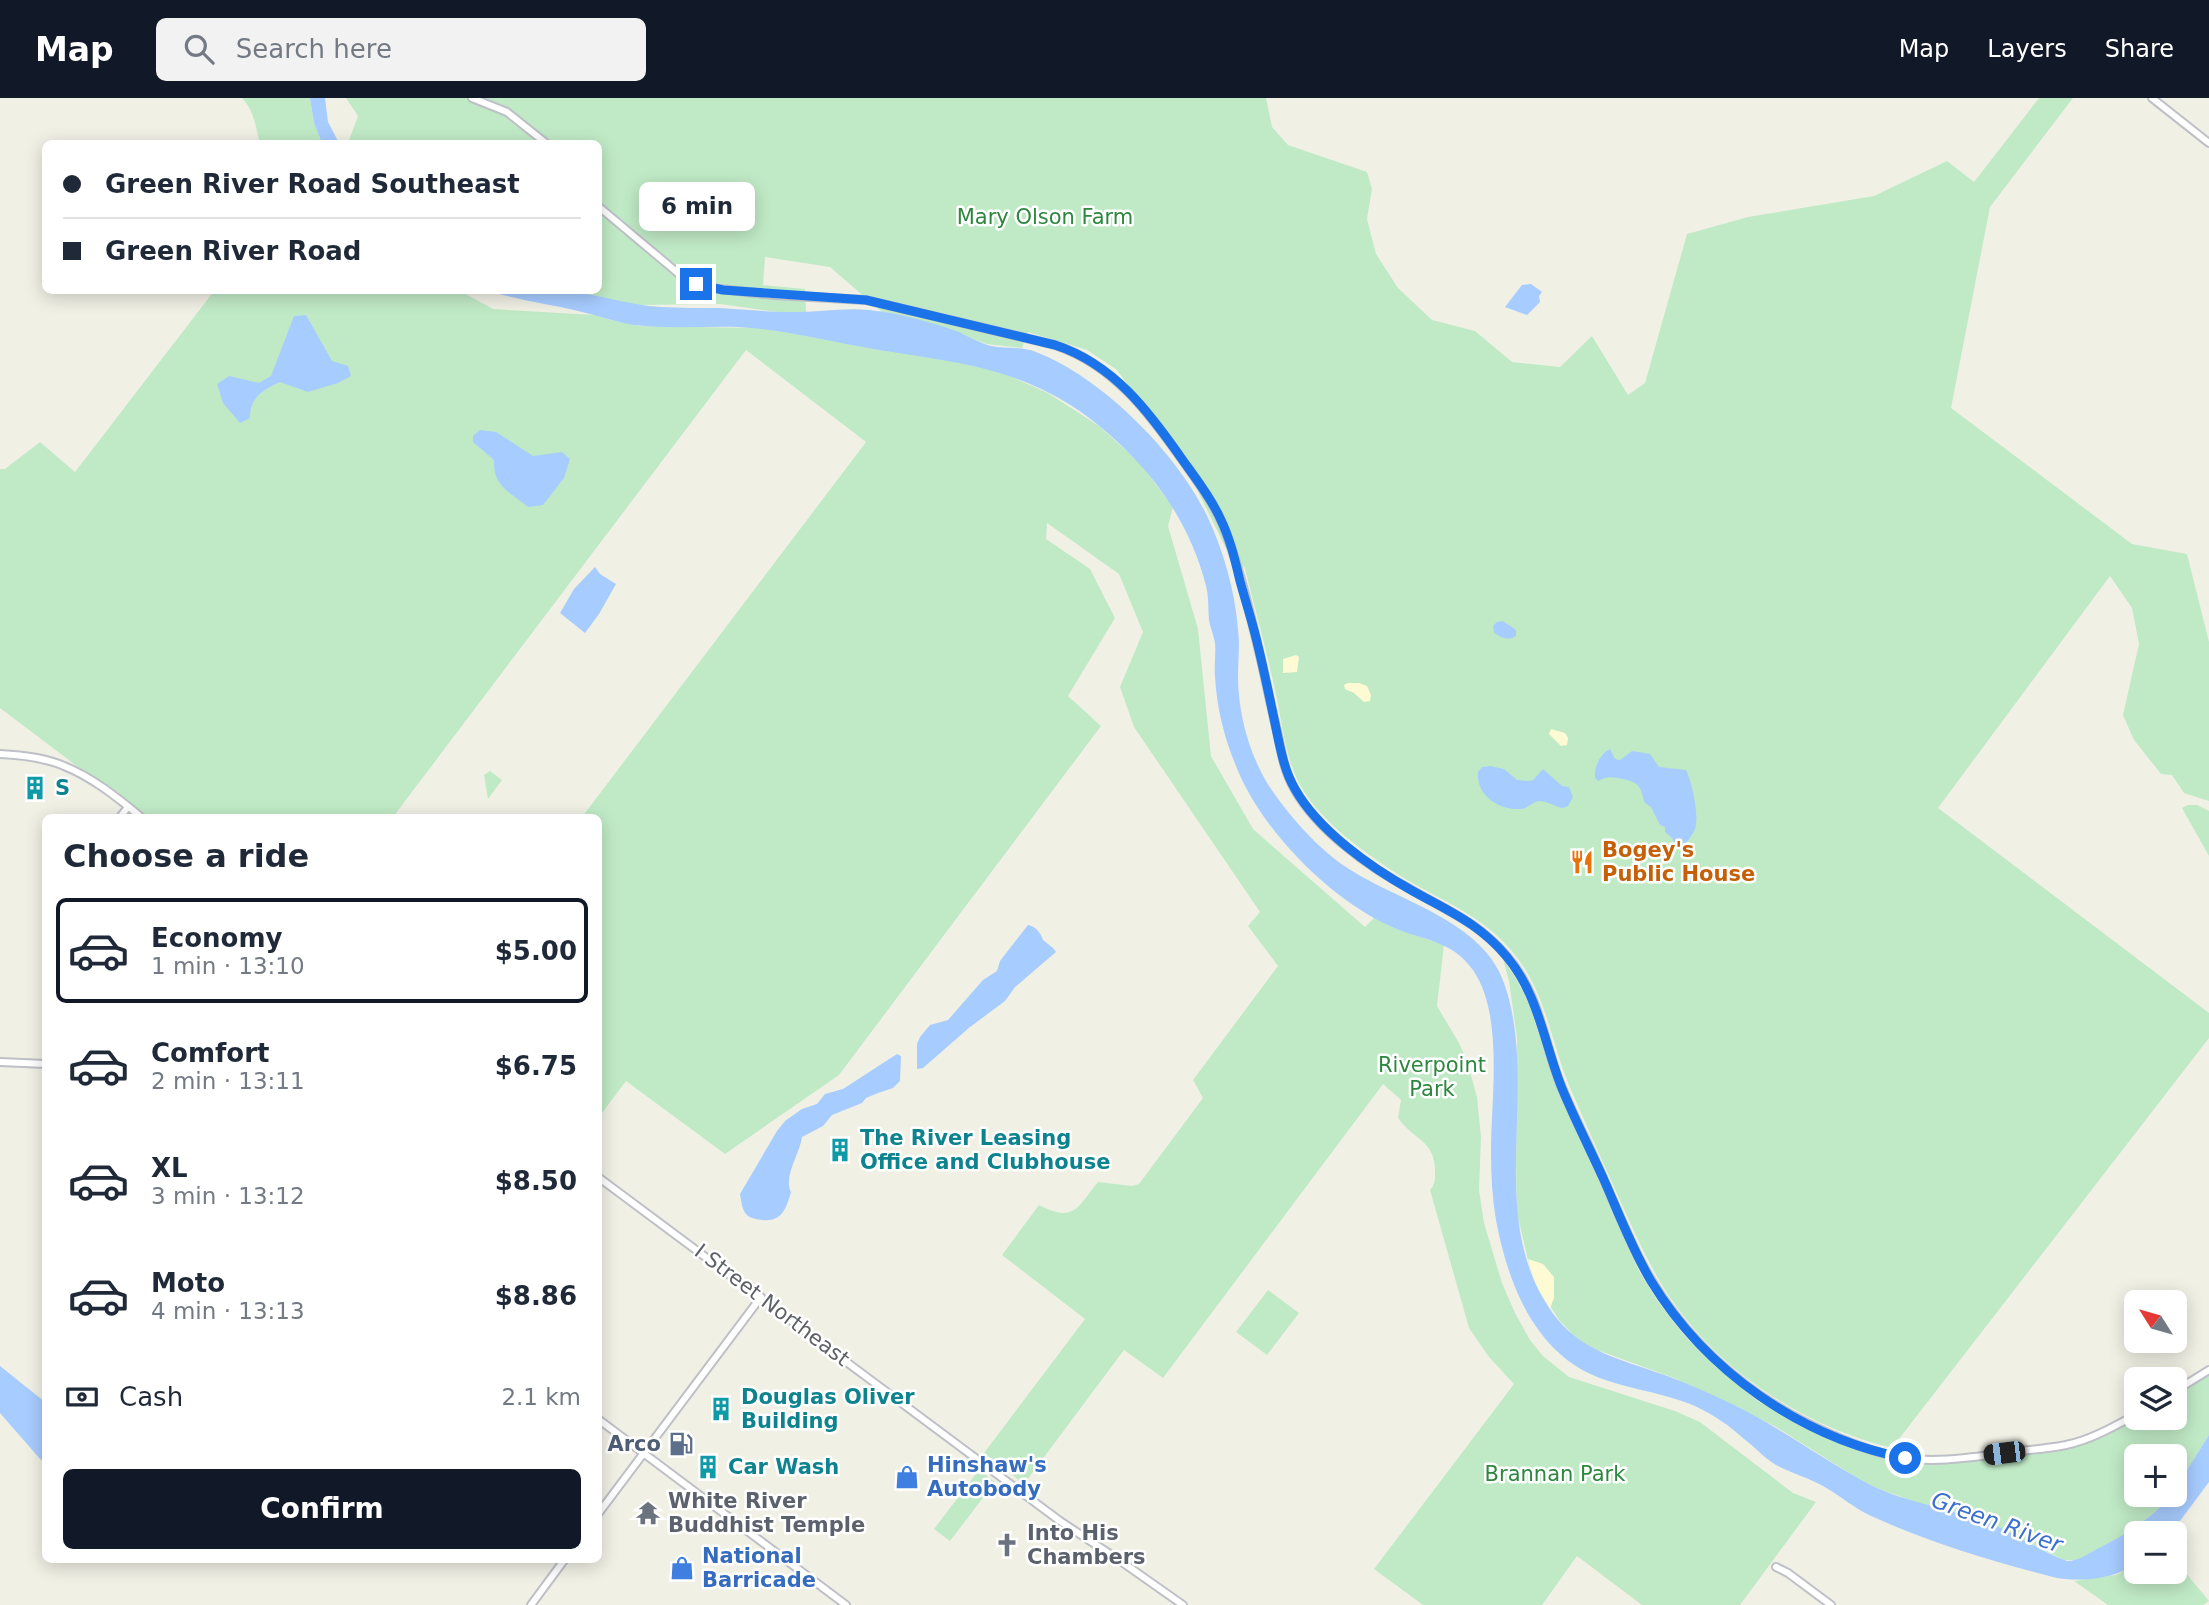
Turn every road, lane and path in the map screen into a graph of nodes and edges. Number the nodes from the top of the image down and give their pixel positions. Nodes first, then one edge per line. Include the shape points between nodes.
1 (471, 98) edge
2 (2152, 98) edge
3 (542, 140) edge
4 (2209, 143) edge
5 (602, 209) edge
6 (0, 754) edge
7 (128, 807) junction
8 (122, 814) edge
9 (135, 814) edge
10 (0, 1062) edge
11 (42, 1064) edge
12 (602, 1180) edge
13 (761, 1297) junction
14 (2209, 1370) edge
15 (2187, 1384) edge
16 (2124, 1421) edge
17 (602, 1422) edge
18 (643, 1452) junction
19 (602, 1508) edge
20 (562, 1563) edge
21 (1776, 1567) dead end
22 (531, 1605) edge
23 (846, 1605) edge
24 (1183, 1605) edge
25 (1830, 1605) edge

1 - 3 street via 507,112
2 - 4 street
5 - 16 street via 679,274 702,287 866,300 1055,345 1084,356 1135,397 1221,519 1294,788 1310,811 1350,848 1399,883 1471,923 1510,960 1530,993 1564,1093 1636,1251 1684,1328 1759,1396 1845,1440 1888,1455 1929,1460 2071,1444
6 - 7 street via 26,755 64,766
7 - 8 street
7 - 9 street
10 - 11 street
12 - 13 street, I Street Northeast
13 - 18 street
13 - 24 street, I Street Northeast via 1060,1521
14 - 15 street
17 - 18 street
18 - 19 street
18 - 23 street
20 - 22 street
21 - 25 street

